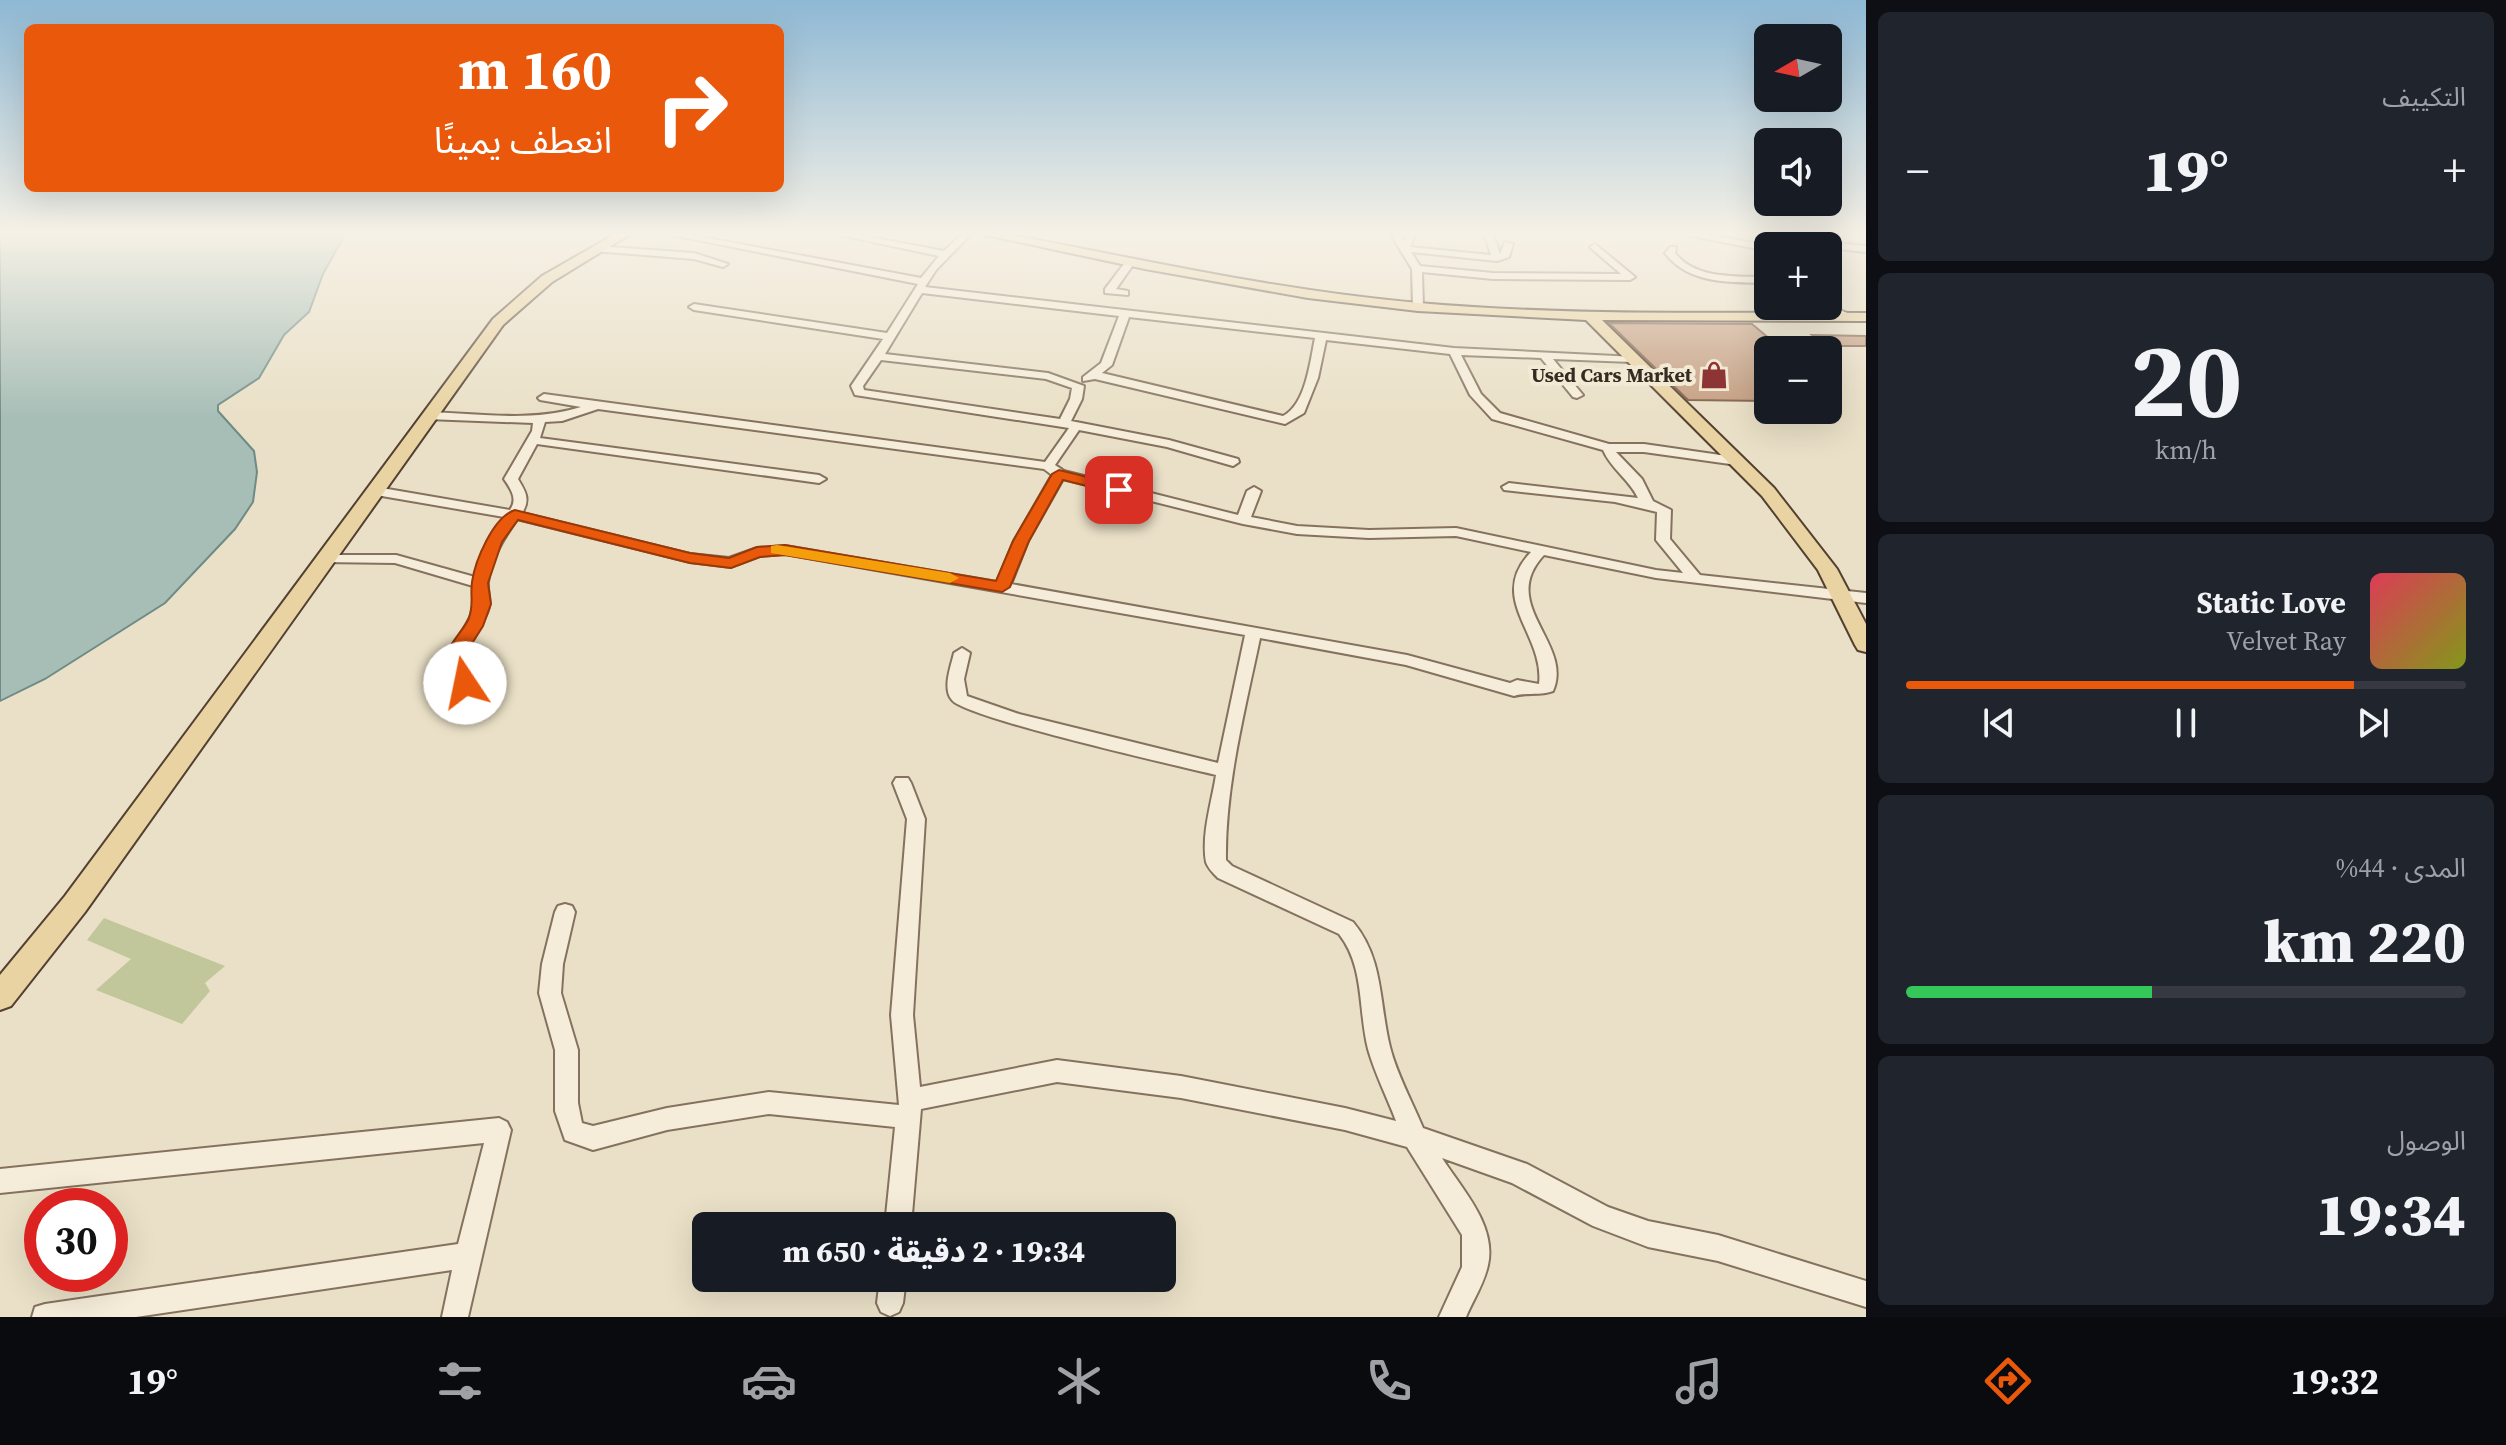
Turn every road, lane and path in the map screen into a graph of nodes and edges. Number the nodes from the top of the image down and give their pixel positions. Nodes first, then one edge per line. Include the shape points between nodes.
1 (528, 294) edge
2 (917, 294) edge
3 (984, 294) edge
4 (1316, 294) edge
5 (1418, 294) edge
6 (694, 307) dead end
7 (1418, 307) junction
8 (1754, 313) edge
9 (1125, 314) junction
10 (1842, 315) edge
11 (1590, 316) junction
12 (1842, 316) edge
13 (1848, 317) junction
14 (1866, 317) edge
15 (888, 336) junction
16 (1321, 336) junction
17 (1454, 351) junction
18 (878, 356) junction
19 (1546, 357) junction
20 (1632, 359) junction
21 (1094, 375) junction
22 (1078, 386) junction
23 (1577, 395) dead end
24 (544, 398) dead end
25 (595, 406) junction
26 (431, 416) junction
27 (535, 419) junction
28 (1070, 424) junction
29 (531, 440) junction
30 (1608, 448) junction
31 (1737, 461) junction
32 (1233, 462) dead end
33 (1054, 470) junction
34 (819, 479) dead end
35 (1509, 487) dead end
36 (376, 491) junction
37 (1254, 491) dead end
38 (1647, 502) junction
39 (515, 515) junction
40 (1243, 520) junction
41 (1541, 550) junction
42 (326, 559) junction
43 (1694, 577) junction
44 (480, 583) junction
45 (1002, 587) junction
46 (1841, 594) junction
47 (1866, 598) edge
48 (1254, 632) junction
49 (1866, 645) edge
50 (962, 653) dead end
51 (463, 697) dead end
52 (1226, 771) junction
53 (902, 783) dead end
54 (565, 912) dead end
55 (0, 997) edge
56 (909, 1109) junction
57 (1415, 1137) junction
58 (0, 1181) edge
59 (899, 1212) edge
60 (468, 1255) junction
61 (1866, 1294) edge
62 (45, 1317) edge
63 (455, 1317) edge
64 (1452, 1317) edge

1 - 26 main road via 510,309
2 - 15 street
3 - 9 street
4 - 7 main road
5 - 7 street
6 - 15 street
7 - 11 main road
8 - 11 main road
9 - 16 street
9 - 21 street via 1106,365
10 - 13 street
11 - 20 main road
12 - 13 main road
13 - 14 main road
15 - 18 street
16 - 17 street
16 - 21 street via 1298,413 1285,420
17 - 19 street
17 - 30 street via 1466,380 1492,414
18 - 22 street via 1048,376
18 - 28 street via 857,386 859,393
19 - 20 street
19 - 23 street
20 - 31 main road
21 - 22 street
22 - 28 street
24 - 25 street
25 - 27 street
25 - 33 street
26 - 27 street
26 - 36 main road
27 - 29 street via 539,427
28 - 32 street
28 - 33 street
29 - 34 street
29 - 39 street via 511,479 520,494
30 - 31 street
30 - 38 street
31 - 46 main road via 1810,544
33 - 40 street
33 - 45 street
35 - 38 street
36 - 39 street
36 - 42 main road
37 - 40 street
38 - 43 street via 1664,510 1663,540
39 - 44 street via 494,542
39 - 45 street via 690,558 731,563 757,552 785,550
40 - 41 street via 1329,533 1456,532
41 - 43 street via 1628,570
41 - 48 street via 1525,565 1521,588 1548,672 1547,687 1539,690 1514,690 1407,660
42 - 44 street via 396,559
42 - 55 main road via 75,904
43 - 46 street
44 - 51 street via 483,604 455,656 454,665 465,683
45 - 48 street
46 - 47 street
46 - 49 main road
48 - 52 street
50 - 52 street via 956,679 961,700 1016,719
52 - 57 street via 1216,863 1355,937 1380,1050
53 - 56 street via 916,819 902,1015
54 - 56 street via 549,989 566,1041 564,1111 573,1132 593,1138 667,1119 769,1103
56 - 57 street via 1057,1071 1181,1087
56 - 59 street
57 - 61 street via 1518,1173 1602,1217 1648,1234 1718,1248
57 - 64 street via 1474,1231 1478,1249 1477,1268
58 - 60 street via 499,1130
60 - 62 street
60 - 63 street

